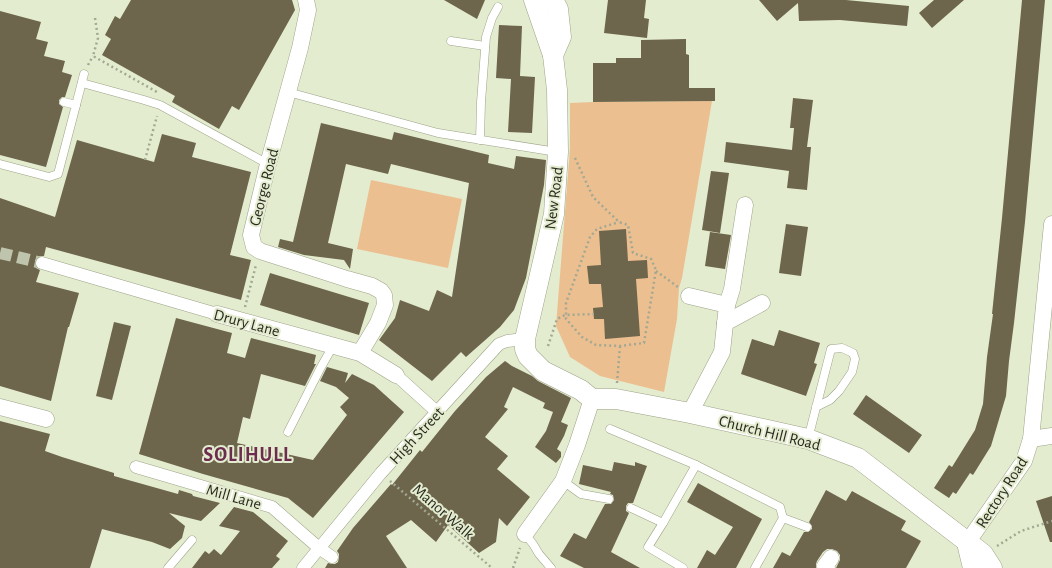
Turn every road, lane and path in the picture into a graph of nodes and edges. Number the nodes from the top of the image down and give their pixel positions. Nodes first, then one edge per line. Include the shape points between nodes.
1 (306, 0) edge
2 (534, 0) edge
3 (546, 0) edge
4 (553, 0) edge
5 (498, 7) dead end
6 (95, 18) dead end
7 (542, 20) junction
8 (451, 41) dead end
9 (485, 46) junction
10 (553, 54) junction
11 (288, 92) junction
12 (64, 102) dead end
13 (76, 105) junction
14 (160, 105) junction
15 (480, 140) junction
16 (566, 154) junction
17 (145, 160) dead end
18 (0, 164) edge
19 (268, 164) junction
20 (745, 206) dead end
21 (619, 222) junction
22 (1052, 224) edge
23 (260, 251) junction
24 (42, 263) tunnel mouth
25 (656, 270) junction
26 (689, 296) joint
27 (762, 303) dead end
28 (727, 305) junction
29 (217, 314) joint
30 (594, 314) dead end
31 (565, 316) junction
32 (242, 321) junction
33 (725, 323) junction
34 (525, 338) junction
35 (333, 346) junction
36 (548, 346) dead end
37 (620, 346) junction
38 (360, 353) junction
39 (396, 375) joint
40 (592, 398) junction
41 (616, 399) junction
42 (0, 407) edge
43 (816, 407) junction
44 (437, 412) junction
45 (690, 413) junction
46 (46, 419) dead end
47 (610, 429) dead end
48 (288, 432) dead end
49 (1052, 436) edge
50 (808, 439) junction
51 (1031, 439) junction
52 (696, 466) junction
53 (136, 467) dead end
54 (381, 473) junction
55 (563, 481) junction
56 (608, 499) dead end
57 (631, 508) dead end
58 (783, 518) junction
59 (1052, 521) edge
60 (662, 523) junction
61 (807, 527) dead end
62 (525, 534) junction
63 (192, 540) dead end
64 (319, 548) junction
65 (332, 557) dead end
66 (978, 558) edge
67 (168, 568) edge
68 (302, 568) edge
69 (492, 568) edge
70 (513, 568) edge
71 (551, 568) edge
72 (683, 568) edge
73 (754, 568) edge

1 - 11 street, George Road via 308,10
2 - 7 street, New Road
3 - 7 street
4 - 10 street via 558,9 561,37
5 - 9 lane via 492,18
6 - 14 path via 98,38 93,56 162,94
7 - 10 street, New Road
8 - 9 lane
9 - 15 lane
10 - 16 street, New Road
11 - 15 lane via 438,133
11 - 19 street, George Road
12 - 13 lane
13 - 14 lane via 83,78
13 - 18 lane via 58,174 49,177
14 - 17 path
14 - 19 lane
15 - 16 lane
16 - 21 path via 593,197
16 - 34 street, New Road
19 - 23 street, George Road via 251,235 254,246
20 - 28 street via 732,289
21 - 25 path via 628,225 633,253 651,259
21 - 31 path via 597,229 590,237 566,304
22 - 51 street, Rectory Road
23 - 32 path
23 - 38 street, George Road via 381,291 385,305 378,323
24 - 29 street, Drury Lane
25 - 26 path
25 - 37 path via 644,343
26 - 28 street
27 - 33 street
28 - 33 street
29 - 32 street, Drury Lane
30 - 31 path
31 - 36 path via 557,319
31 - 37 path via 582,337 596,345
32 - 35 street, Drury Lane
33 - 45 street via 722,352
34 - 40 street via 528,356 543,371 582,390
34 - 44 street, High Street via 499,344
35 - 38 street, Drury Lane
35 - 48 lane
37 - 41 path
38 - 39 street, Drury Lane
39 - 44 street, Drury Lane
40 - 41 street, Church Hill Road
40 - 55 street
41 - 45 street, Church Hill Road
42 - 46 street
43 - 43 lane via 831,349 842,348 853,353 855,359 852,372 839,391 830,400
43 - 50 lane
44 - 54 street, High Street
45 - 50 street, Church Hill Road
47 - 52 lane
49 - 51 street
50 - 66 street, Church Hill Road via 858,458
51 - 66 street, Rectory Road via 1024,461
52 - 58 lane via 780,507
52 - 60 lane
53 - 64 street, Mill Lane via 272,507
54 - 64 street, High Street
54 - 69 path, Manor Walk
55 - 56 lane via 581,494
55 - 62 street
57 - 60 lane
58 - 61 lane
58 - 73 lane
59 - 66 path via 1021,531
60 - 72 lane via 648,547
62 - 70 path
62 - 71 lane
63 - 67 lane
64 - 65 street
64 - 68 street, High Street

